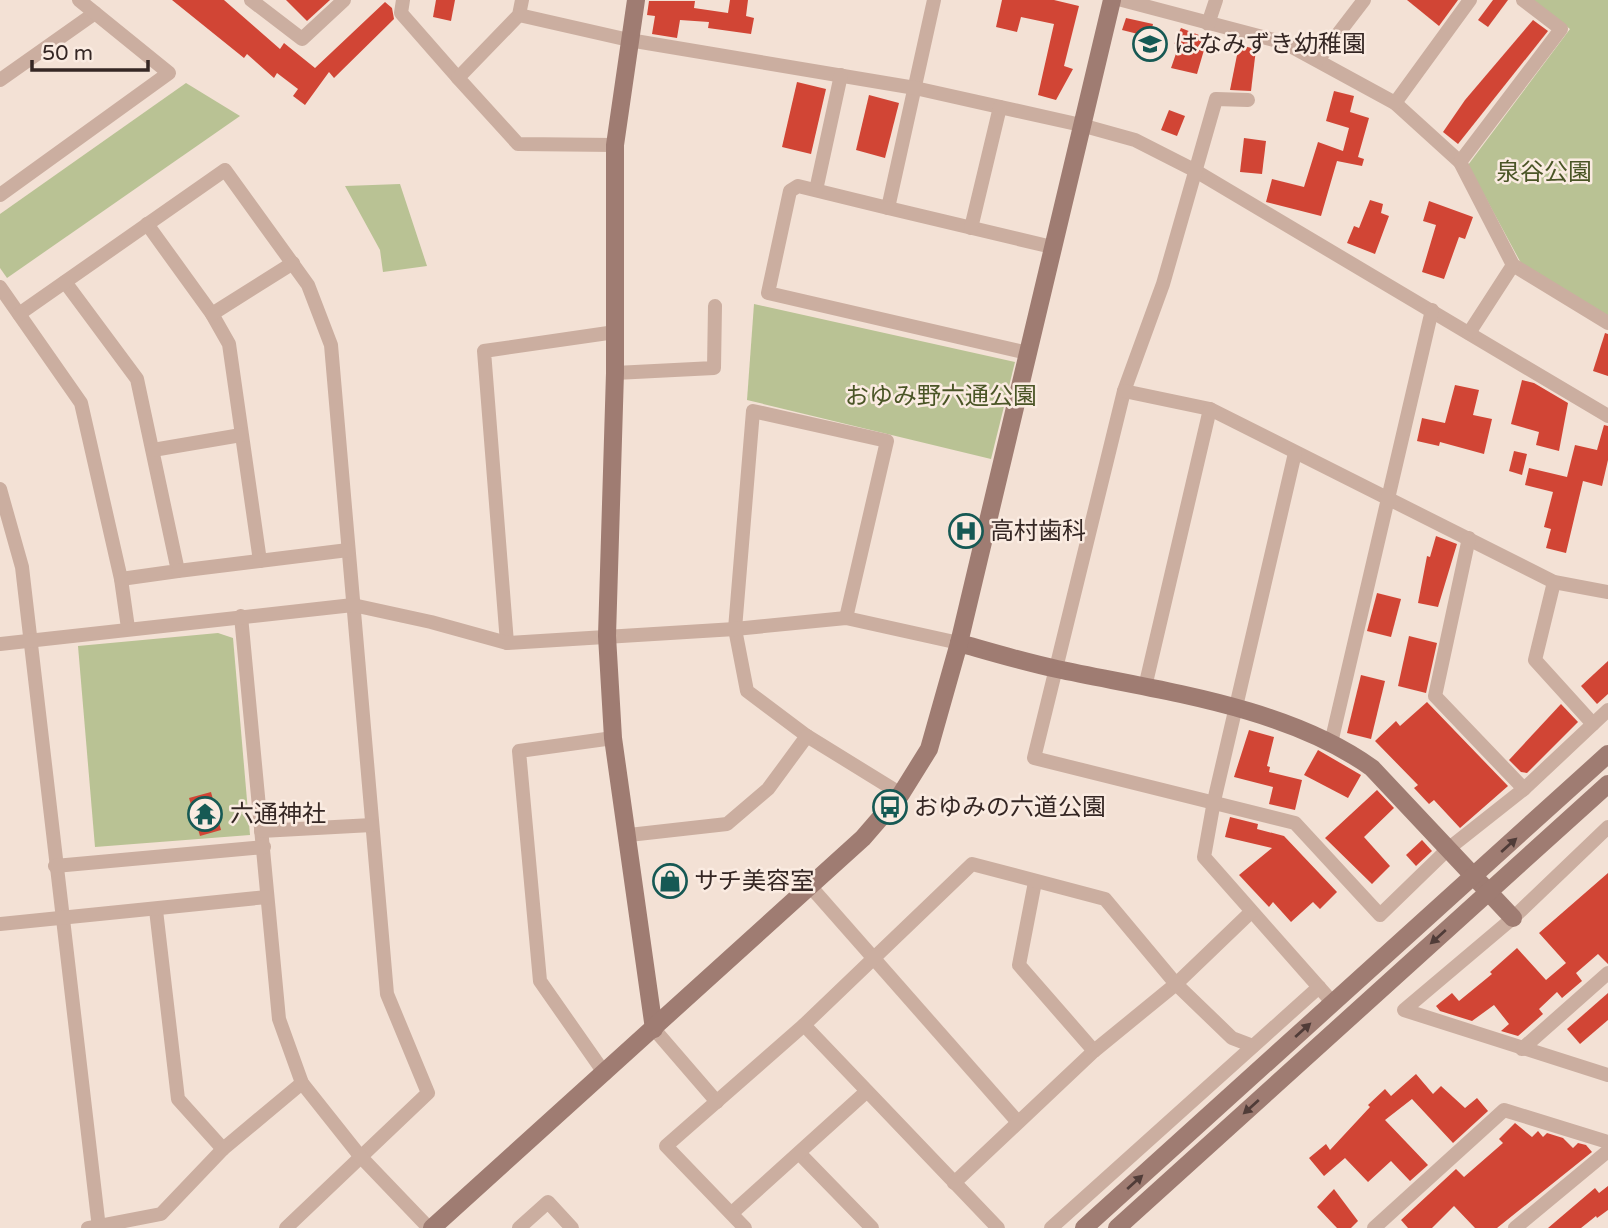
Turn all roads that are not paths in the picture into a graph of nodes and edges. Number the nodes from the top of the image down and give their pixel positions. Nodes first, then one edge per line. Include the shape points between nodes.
1 (79, 0) edge
2 (251, 0) edge
3 (344, 0) edge
4 (403, 0) edge
5 (636, 0) edge
6 (934, 0) edge
7 (1112, 0) edge
8 (1122, 0) edge
9 (1216, 0) edge
10 (1364, 0) edge
11 (1470, 0) edge
12 (1523, 0) edge
13 (1172, 6) edge
14 (521, 7) edge
15 (94, 13) junction
16 (1208, 24) junction
17 (629, 40) junction
18 (1318, 60) junction
19 (841, 75) junction
20 (458, 78) junction
21 (0, 80) edge
22 (915, 88) junction
23 (1248, 100) dead end
24 (1395, 103) junction
25 (1000, 107) junction
26 (1081, 125) junction
27 (615, 145) junction
28 (1460, 162) junction
29 (1194, 170) junction
30 (816, 190) junction
31 (0, 195) edge
32 (888, 208) junction
33 (147, 224) junction
34 (971, 228) junction
35 (1052, 247) junction
36 (293, 263) junction
37 (1513, 265) junction
38 (65, 282) junction
39 (0, 287) edge
40 (715, 306) dead end
41 (1432, 310) junction
42 (19, 314) junction
43 (212, 314) junction
44 (1608, 323) edge
45 (615, 331) junction
46 (1469, 333) junction
47 (1028, 353) junction
48 (615, 373) junction
49 (1124, 391) junction
50 (1210, 409) junction
51 (1608, 416) edge
52 (241, 435) junction
53 (153, 450) junction
54 (1295, 453) junction
55 (0, 489) edge
56 (1386, 497) junction
57 (1469, 538) junction
58 (348, 550) junction
59 (260, 561) junction
60 (178, 571) junction
61 (121, 579) junction
62 (1554, 582) junction
63 (1608, 592) edge
64 (353, 605) junction
65 (241, 615) junction
66 (846, 618) junction
67 (128, 628) junction
68 (735, 629) junction
69 (607, 636) junction
70 (28, 640) junction
71 (507, 643) junction
72 (958, 643) junction
73 (0, 644) edge
74 (1054, 668) junction
75 (1145, 687) junction
76 (1236, 710) junction
77 (1608, 710) edge
78 (1593, 724) junction
79 (807, 736) junction
80 (614, 738) junction
81 (1331, 743) junction
82 (1608, 754) edge
83 (1608, 783) edge
84 (1524, 789) junction
85 (901, 794) junction
86 (1214, 801) junction
87 (372, 825) junction
88 (1608, 827) edge
89 (261, 831) junction
90 (629, 835) junction
91 (264, 847) junction
92 (1448, 849) junction
93 (55, 866) junction
94 (1035, 882) junction
95 (810, 886) junction
96 (267, 897) junction
97 (156, 910) junction
98 (1251, 912) junction
99 (61, 918) junction
100 (1513, 918) junction
101 (0, 924) edge
102 (873, 957) junction
103 (1608, 973) edge
104 (1176, 984) junction
105 (1319, 987) junction
106 (1332, 1003) junction
107 (804, 1025) junction
108 (654, 1029) junction
109 (1253, 1046) junction
110 (1522, 1049) junction
111 (1094, 1051) junction
112 (605, 1074) junction
113 (1608, 1075) edge
114 (302, 1083) junction
115 (866, 1092) junction
116 (717, 1102) junction
117 (1017, 1121) junction
118 (1608, 1142) edge
119 (223, 1149) junction
120 (1608, 1151) edge
121 (800, 1154) junction
122 (360, 1156) junction
123 (954, 1183) junction
124 (732, 1213) junction
125 (1383, 1225) edge
126 (96, 1227) edge
127 (286, 1228) edge
128 (430, 1228) edge
129 (519, 1228) edge
130 (572, 1228) edge
131 (745, 1228) edge
132 (872, 1228) edge
133 (998, 1228) edge
134 (1051, 1228) edge
135 (1084, 1228) edge
136 (1117, 1228) edge
137 (1515, 1228) edge

1 - 15 street
2 - 3 street via 302,39
4 - 20 street via 401,13
5 - 17 street
6 - 22 street
7 - 26 street
8 - 13 street
9 - 16 street
10 - 18 street
11 - 24 street
12 - 28 street via 1562,29
13 - 16 street
14 - 17 street
14 - 20 street
15 - 21 street
15 - 31 street via 169,73
16 - 18 street via 1286,43
17 - 19 street
17 - 27 street
18 - 24 street
19 - 22 street
19 - 30 street
20 - 27 street via 518,144
22 - 25 street
22 - 32 street
23 - 29 street via 1216,99
24 - 28 street
25 - 26 street
25 - 34 street
26 - 29 street via 1135,140
26 - 35 street
27 - 45 street
28 - 37 street
29 - 41 street
29 - 49 street via 1163,284
30 - 32 street
30 - 47 street via 797,186 790,191 768,293
32 - 34 street
33 - 36 street via 225,170
33 - 38 street
33 - 43 street
34 - 35 street
35 - 47 street
36 - 43 street
36 - 58 street via 308,285 331,345
37 - 44 street
37 - 46 street
38 - 42 street
38 - 53 street via 137,379
39 - 42 street
40 - 48 street via 714,368
41 - 46 street
41 - 56 street
42 - 61 street via 81,403
43 - 52 street via 229,344
45 - 48 street
45 - 71 street via 484,351
46 - 51 street
47 - 72 street
48 - 69 street
49 - 50 street
49 - 74 street
50 - 54 street
50 - 75 street
52 - 53 street
52 - 59 street
53 - 60 street
54 - 56 street
54 - 76 street
55 - 70 street via 22,567
56 - 57 street
56 - 81 street
57 - 62 street
57 - 84 street via 1436,696
58 - 59 street
58 - 64 street
59 - 60 street
60 - 61 street
61 - 67 street
62 - 63 street
62 - 78 street via 1535,660
64 - 65 street
64 - 71 street
64 - 87 street
65 - 67 street
65 - 89 street
66 - 68 street
66 - 68 street via 887,441 752,411
66 - 72 street
67 - 70 street
68 - 69 street
68 - 79 street via 747,691
69 - 71 street
69 - 80 street
70 - 73 street
70 - 93 street
72 - 74 street
72 - 85 street via 929,748
74 - 75 street
74 - 86 street via 1034,758
75 - 76 street
76 - 81 street via 1307,730
76 - 86 street
77 - 78 street
78 - 84 street
79 - 85 street
79 - 90 street via 768,789 727,824
80 - 90 street
80 - 112 street via 519,751 540,981
81 - 92 street via 1372,768
106 -> 82 street
83 -> 136 street
84 - 92 street
85 - 95 street via 863,838
86 - 92 street via 1295,823 1380,915
86 - 98 street via 1204,857
87 - 89 street
87 - 122 street via 387,994 428,1093
88 - 100 street
89 - 91 street
90 - 108 street
91 - 93 street
91 - 96 street
92 - 100 street
93 - 99 street
94 - 102 street via 972,864
94 - 104 street via 1105,899
94 - 111 street via 1018,965
95 - 102 street
95 - 108 street
96 - 97 street
96 - 114 street via 279,1019
97 - 99 street
97 - 119 street via 178,1099
98 - 104 street
98 - 105 street
99 - 101 street
99 - 126 street
100 - 110 street via 1404,1010
102 - 107 street
102 - 117 street
103 - 110 street
104 - 109 street via 1232,1038
104 - 111 street
105 - 106 street
105 - 109 street
135 -> 106 street
107 - 115 street
107 - 116 street
108 - 112 street
108 - 116 street
109 - 134 street
110 - 113 street
111 - 117 street
112 - 128 street
114 - 119 street
114 - 122 street
115 - 121 street
115 - 123 street
116 - 124 street via 666,1146
117 - 123 street
118 - 125 street via 1504,1110
119 - 126 street via 160,1214
120 - 137 street
121 - 124 street
121 - 132 street
122 - 127 street
122 - 128 street
123 - 133 street
124 - 131 street
129 - 130 street via 548,1202

